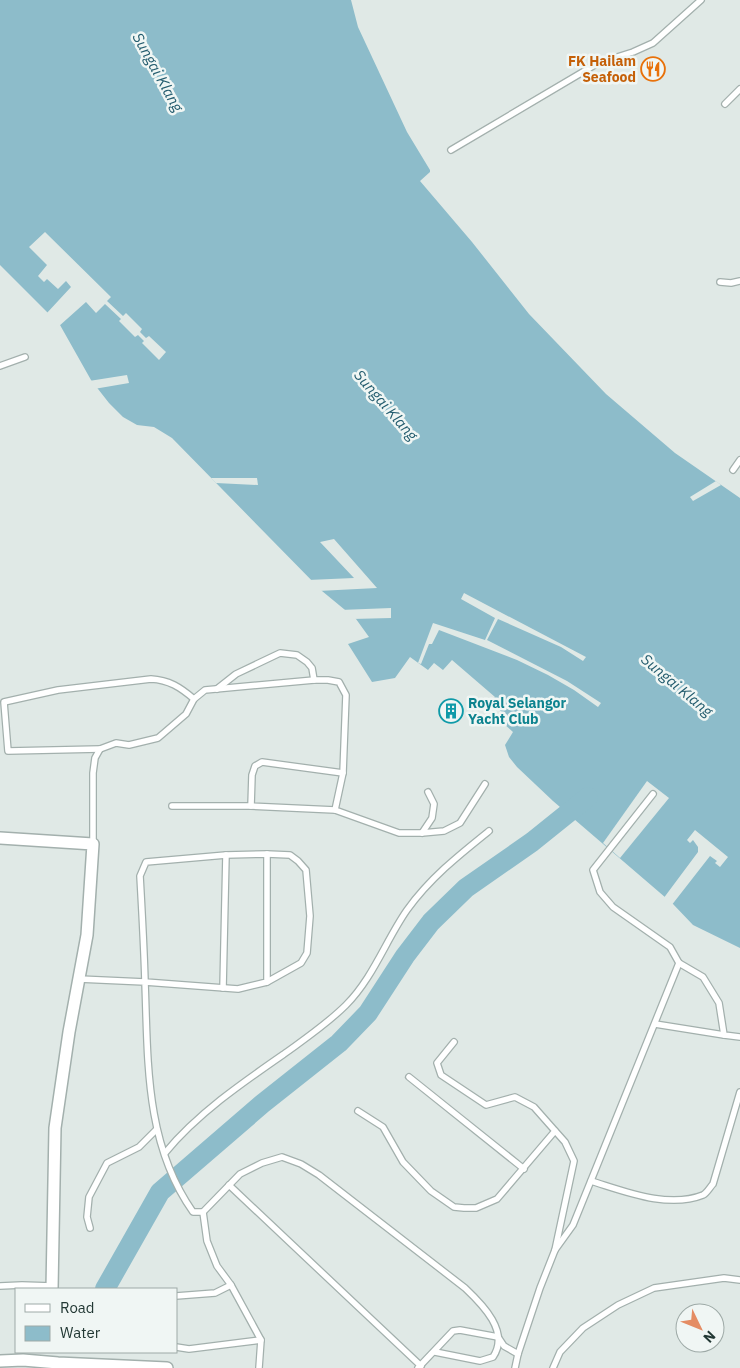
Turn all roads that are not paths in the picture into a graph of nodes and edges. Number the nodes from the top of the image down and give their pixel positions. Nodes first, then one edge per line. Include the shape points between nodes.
1 (702, 0) edge
2 (740, 89) edge
3 (725, 104) dead end
4 (451, 150) dead end
5 (740, 281) edge
6 (720, 282) dead end
7 (25, 357) dead end
8 (0, 366) edge
9 (740, 460) edge
10 (733, 470) dead end
11 (314, 680) junction
12 (217, 689) junction
13 (194, 699) junction
14 (100, 749) junction
15 (343, 773) junction
16 (485, 784) dead end
17 (428, 792) dead end
18 (653, 794) dead end
19 (172, 806) dead end
20 (250, 806) junction
21 (335, 810) junction
22 (489, 831) dead end
23 (422, 833) junction
24 (0, 838) edge
25 (92, 844) junction
26 (267, 854) junction
27 (226, 855) junction
28 (679, 963) junction
29 (79, 979) junction
30 (145, 982) junction
31 (267, 982) junction
32 (223, 988) junction
33 (655, 1024) junction
34 (724, 1035) junction
35 (740, 1037) edge
36 (454, 1042) dead end
37 (409, 1078) dead end
38 (740, 1092) edge
39 (358, 1110) dead end
40 (156, 1130) junction
41 (555, 1131) junction
42 (165, 1153) junction
43 (524, 1169) junction
44 (591, 1181) junction
45 (229, 1185) junction
46 (203, 1212) junction
47 (90, 1228) dead end
48 (555, 1250) junction
49 (740, 1280) edge
50 (231, 1285) junction
51 (0, 1286) edge
52 (52, 1288) edge
53 (178, 1296) edge
54 (498, 1337) junction
55 (261, 1340) junction
56 (178, 1347) edge
57 (435, 1352) junction
58 (518, 1354) junction
59 (58, 1358) edge
60 (0, 1361) edge
61 (420, 1367) edge
62 (167, 1368) edge
63 (259, 1368) edge
64 (515, 1368) edge
65 (553, 1368) edge

1 - 4 lane via 653,43 598,63
2 - 3 lane
5 - 6 lane
7 - 8 lane
9 - 10 lane
11 - 12 lane
11 - 12 lane via 307,662 297,655 280,653 236,674
11 - 15 lane via 339,682 346,695
12 - 13 lane via 205,690
13 - 14 lane via 186,714 158,738 129,744 116,742
13 - 14 lane via 178,686 151,679 58,690 4,702 8,751
14 - 25 lane via 95,758
15 - 20 lane via 262,762 255,766 252,775
15 - 21 lane
16 - 23 lane via 460,823 444,831
17 - 23 lane via 434,804 432,818
18 - 28 lane via 593,870 600,892 613,906 670,947
19 - 20 lane
20 - 21 lane
21 - 23 lane via 399,833
22 - 42 lane via 442,869 407,910 369,975 348,1003 315,1032 218,1103 182,1133
24 - 25 street
25 - 29 street via 87,935
26 - 27 lane
26 - 31 lane
26 - 31 lane via 290,855 306,870 310,916 307,953 301,963
27 - 30 lane via 146,862 140,876
27 - 32 lane
28 - 33 lane
28 - 34 lane via 703,976 719,1003
29 - 30 lane
29 - 52 street via 55,1128
30 - 32 lane
30 - 40 lane via 147,1064
31 - 32 lane via 238,989
33 - 34 lane
33 - 44 lane
34 - 35 lane
36 - 41 lane via 437,1063 441,1075 486,1105 515,1097 534,1107
37 - 43 lane
38 - 44 lane via 714,1184 704,1194 682,1199 651,1198
39 - 43 lane via 383,1127 402,1162 454,1207 476,1208 497,1199
40 - 42 lane
40 - 47 lane via 139,1147 106,1163 89,1197 87,1217
41 - 43 lane
41 - 48 lane via 565,1142 574,1161
42 - 46 lane via 179,1192 193,1212
44 - 48 lane via 573,1225
45 - 46 lane
45 - 54 lane via 240,1174 282,1157 301,1164 465,1288 492,1318
45 - 61 lane
46 - 50 lane via 210,1249 217,1266
48 - 58 lane
49 - 65 lane via 724,1278 654,1288 618,1305 583,1328 560,1352
50 - 53 lane via 215,1293
50 - 55 lane
51 - 52 lane
54 - 57 lane via 453,1331
54 - 57 lane via 499,1349 493,1357 480,1360
54 - 58 lane via 504,1346
55 - 56 lane via 199,1348
55 - 63 lane
57 - 61 lane
58 - 64 lane
59 - 60 street
59 - 62 street

